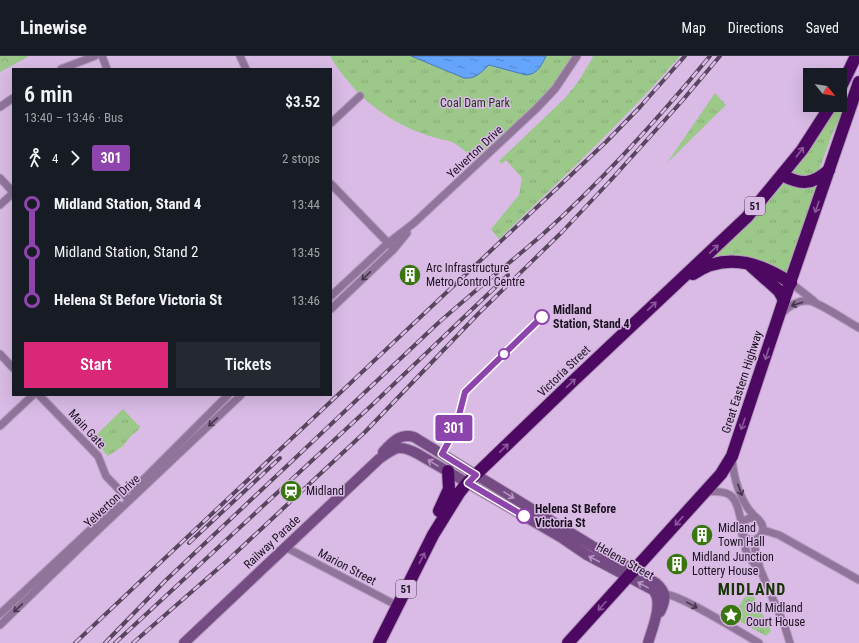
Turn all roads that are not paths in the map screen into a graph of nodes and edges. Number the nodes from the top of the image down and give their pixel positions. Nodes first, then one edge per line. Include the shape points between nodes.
1 (95, 56) edge
2 (102, 56) edge
3 (240, 56) edge
4 (577, 56) edge
5 (856, 56) edge
6 (64, 68) edge
7 (107, 68) edge
8 (246, 68) edge
9 (847, 75) edge
10 (859, 82) edge
11 (360, 96) dead end
12 (12, 99) edge
13 (0, 107) edge
14 (826, 112) edge
15 (332, 122) edge
16 (829, 170) junction
17 (782, 175) junction
18 (0, 178) edge
19 (332, 185) edge
20 (12, 191) edge
21 (12, 193) edge
22 (0, 205) edge
23 (414, 224) junction
24 (388, 243) junction
25 (394, 249) junction
26 (742, 262) junction
27 (791, 283) junction
28 (665, 294) junction
29 (332, 295) edge
30 (784, 300) junction
31 (817, 304) junction
32 (332, 308) edge
33 (779, 316) junction
34 (859, 328) edge
35 (0, 354) edge
36 (12, 367) edge
37 (32, 396) edge
38 (40, 396) edge
39 (227, 396) edge
40 (240, 396) edge
41 (0, 426) edge
42 (414, 437) joint
43 (408, 448) joint
44 (732, 456) junction
45 (379, 460) junction
46 (448, 471) junction
47 (472, 479) junction
48 (705, 492) junction
49 (128, 499) junction
50 (758, 519) junction
51 (742, 525) junction
52 (763, 530) junction
53 (433, 535) junction
54 (743, 536) junction
55 (757, 539) junction
56 (285, 547) junction
57 (760, 569) junction
58 (631, 574) junction
59 (859, 580) edge
60 (660, 594) junction
61 (398, 606) junction
62 (0, 614) edge
63 (0, 625) edge
64 (787, 642) edge
65 (184, 643) edge
66 (379, 643) edge
67 (568, 643) edge
68 (648, 643) edge
69 (759, 643) edge

1 - 6 street
2 - 7 street
3 - 8 street
4 - 23 street, Yelverton Drive via 544,101
5 - 9 highway
10 - 16 highway, Great Eastern Highway
11 - 15 street
12 - 13 street
17 -> 14 highway, Victoria Street / 51 via 802,150
16 - 17 highway via 820,178 803,182 793,181
16 -> 27 highway, Great Eastern Highway
28 -> 17 highway, Victoria Street / 51 via 747,217
18 - 20 street
19 - 24 street
21 - 22 street
23 - 24 street, Yelverton Drive
23 - 25 street, Yelverton Drive
24 - 25 street
24 - 29 street, Yelverton Drive
25 -> 32 street, Yelverton Drive
26 - 27 highway via 766,268
26 - 28 highway via 725,262 698,270
26 - 30 highway via 753,267 770,282
27 - 30 highway, Great Eastern Highway
27 - 31 street
47 -> 28 highway, Victoria Street / 51
30 - 33 highway, Great Eastern Highway
31 -> 33 street via 809,301 798,302
31 - 34 street
33 -> 44 highway, Great Eastern Highway
35 - 36 street
37 - 41 street
38 - 49 street, Main Gate via 98,456 106,476
39 - 49 street, Yelverton Drive
40 -> 49 street, Yelverton Drive
42 - 45 street, Railway Parade via 406,435 397,438 382,452
42 - 47 street, Helena Street
43 - 45 street, Railway Parade via 396,448
46 -> 43 street, Helena Street
44 - 48 highway, Great Eastern Highway
44 -> 50 street via 735,476 744,502
45 - 56 street, Railway Parade
46 - 47 street, Helena Street
46 - 53 highway via 449,489 435,522
47 - 53 highway, Victoria Street / 51
47 - 58 street, Helena Street via 587,555
48 - 51 street via 720,491 735,499
48 -> 58 highway, Great Eastern Highway
49 - 62 street, Yelverton Drive
49 -> 63 street, Yelverton Drive
50 - 51 street via 748,518
50 - 52 street
51 - 54 street
52 - 55 street
52 - 59 street via 779,535
61 -> 53 highway, Victoria Street / 51
54 - 55 street via 749,540
54 - 57 street via 749,560
55 - 57 street via 755,549
56 - 61 street, Marion Street
56 - 65 street, Railway Parade
57 - 64 street via 785,627
58 - 60 street, Helena Street
58 -> 67 highway, Great Eastern Highway
60 - 68 street
60 -> 69 street, Helena Street via 682,600
61 - 66 highway, Victoria Street / 51

